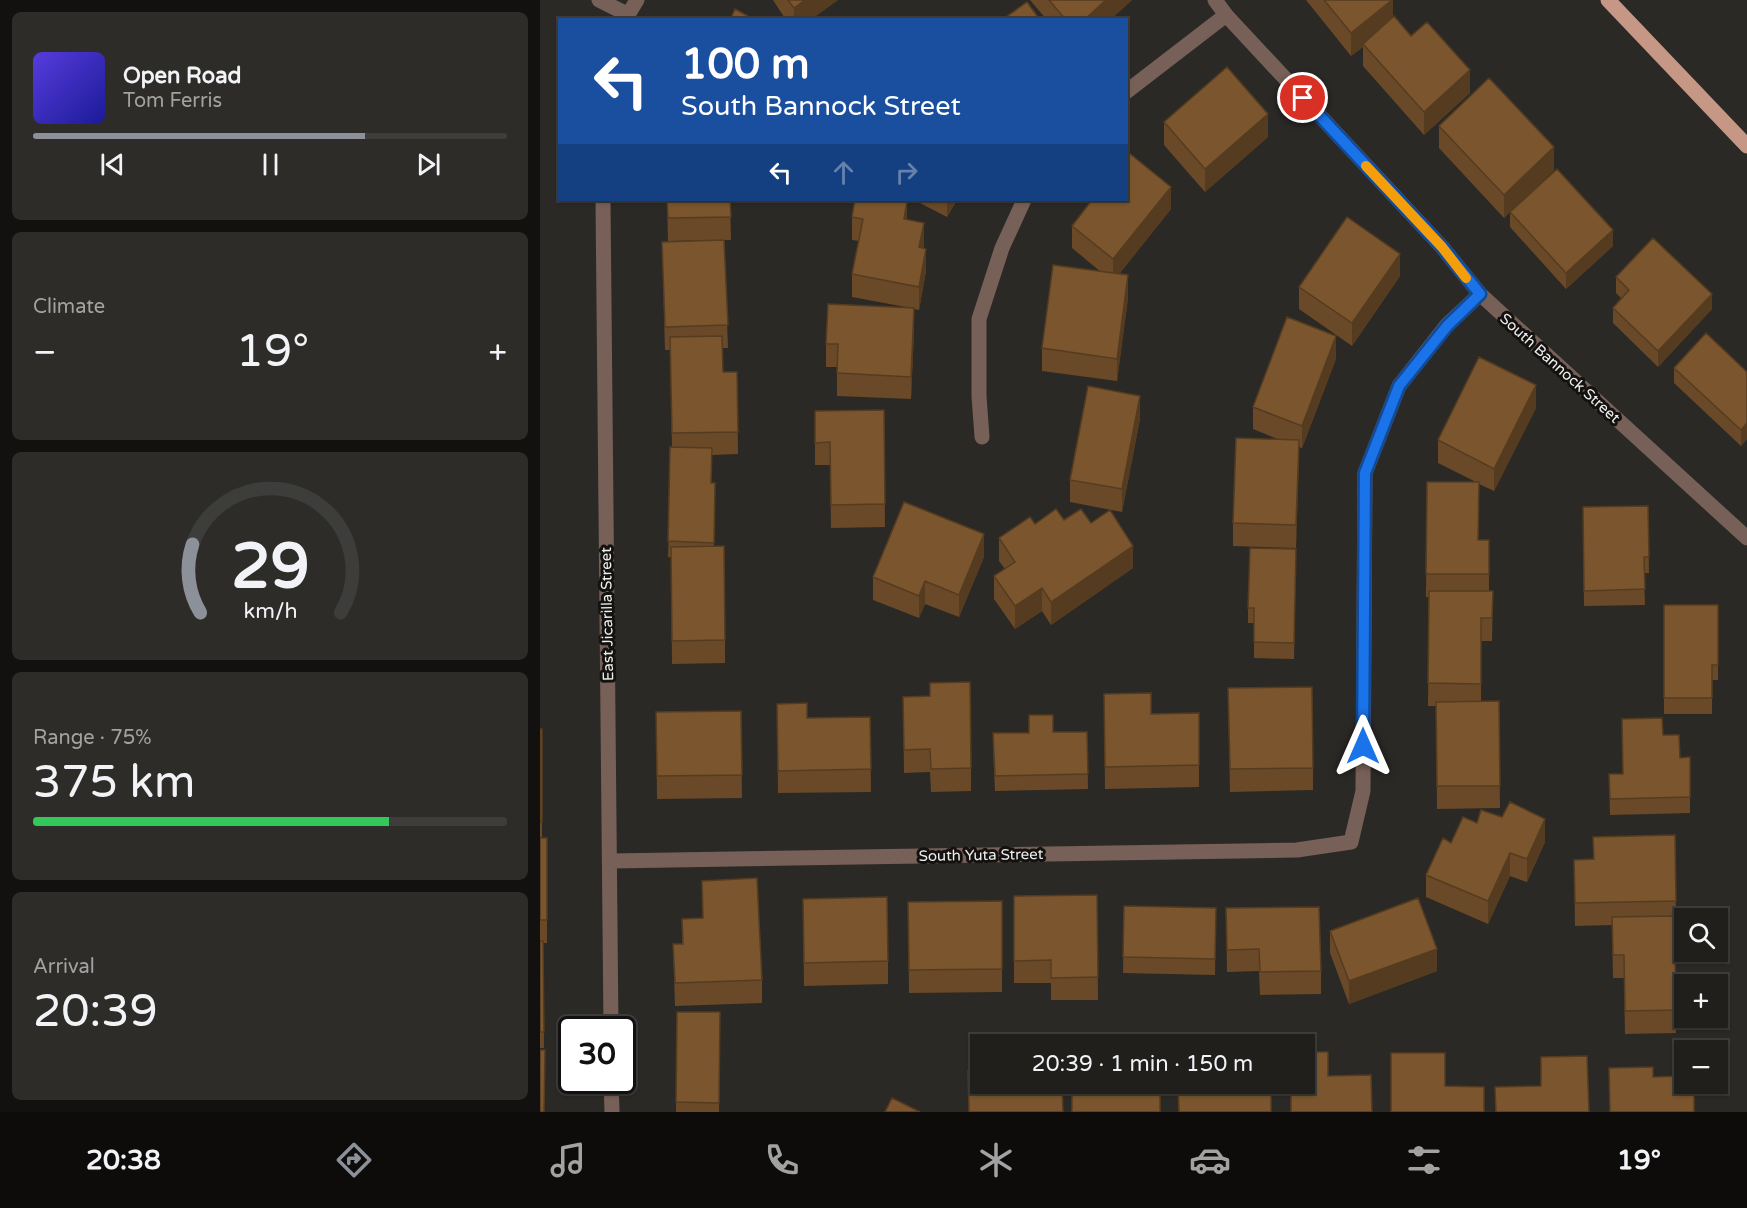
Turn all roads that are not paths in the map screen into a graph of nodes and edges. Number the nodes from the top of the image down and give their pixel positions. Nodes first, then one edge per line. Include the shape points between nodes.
1 (599, 0) edge
2 (637, 0) edge
3 (1215, 0) edge
4 (1608, 0) edge
5 (1226, 15) junction
6 (626, 17) edge
7 (1128, 90) edge
8 (1747, 146) edge
9 (603, 201) edge
10 (1024, 201) edge
11 (1480, 294) junction
12 (982, 437) dead end
13 (1747, 538) edge
14 (610, 861) junction
15 (611, 1016) edge
16 (611, 1094) edge
17 (612, 1112) edge

1 - 6 street
2 - 6 street
3 - 5 street, South Bannock Street
4 - 8 main road
5 - 7 street
5 - 11 street, South Bannock Street via 1442,247
9 - 14 street, East Jicarilla Street
10 - 12 street via 1002,248 979,319
11 - 13 street, South Bannock Street
11 - 14 street, South Yuta Street via 1447,326 1399,386 1365,473 1363,791 1351,842 1297,850
14 - 15 street, East Jicarilla Street
16 - 17 street

